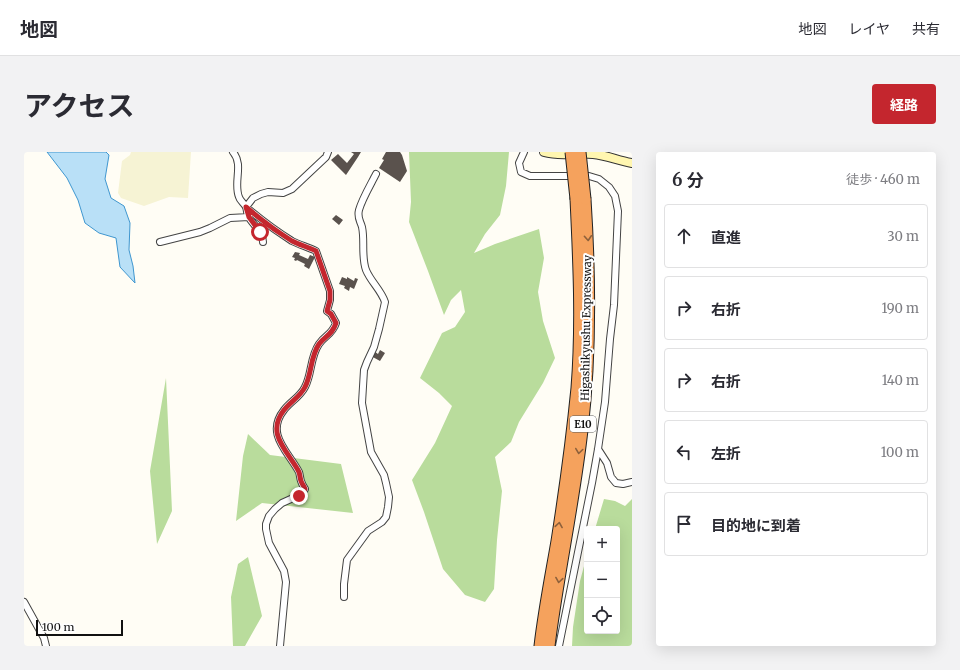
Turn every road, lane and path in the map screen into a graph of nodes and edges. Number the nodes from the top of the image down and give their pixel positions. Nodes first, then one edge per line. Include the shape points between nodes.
1 (233, 152) edge
2 (328, 152) edge
3 (524, 152) edge
4 (544, 152) edge
5 (571, 152) edge
6 (580, 152) edge
7 (632, 164) edge
8 (376, 174) dead end
9 (580, 199) junction
10 (246, 207) junction
11 (249, 217) junction
12 (160, 242) dead end
13 (263, 242) dead end
14 (598, 449) junction
15 (632, 482) edge
16 (344, 597) dead end
17 (24, 602) edge
18 (46, 646) edge
19 (280, 646) edge
20 (540, 646) edge
21 (549, 646) edge
22 (559, 646) edge

1 - 10 street via 238,163 236,187 239,198
2 - 10 street via 326,157 292,189 260,194
3 - 14 street via 518,163 521,172 530,176 589,176 599,179 615,196 618,211 614,305
4 - 7 main road via 555,155 595,154
5 - 9 highway, Higashikyushu Expressway / E10, bridge
6 - 9 highway, Higashikyushu Expressway / E10, bridge
8 - 16 street via 359,208 358,217 362,227 366,269 385,302 374,347 364,370 362,403 371,452 384,475 389,497 386,517 368,531 347,560
20 -> 9 highway, Higashikyushu Expressway / E10 via 557,541 577,386 580,335
9 -> 21 highway, Higashikyushu Expressway / E10 via 588,244 586,385 576,476
10 - 11 street
10 - 19 street via 292,241 316,251 330,291 327,311 336,323 334,331 319,344 311,362 305,388 285,409 277,423 276,430 280,442 300,473 305,489 302,494 275,509 266,524 269,543 284,571 286,582
11 - 12 street via 230,218 200,232
11 - 13 street via 263,237
14 - 15 street via 616,483
14 - 22 street
17 - 18 street

